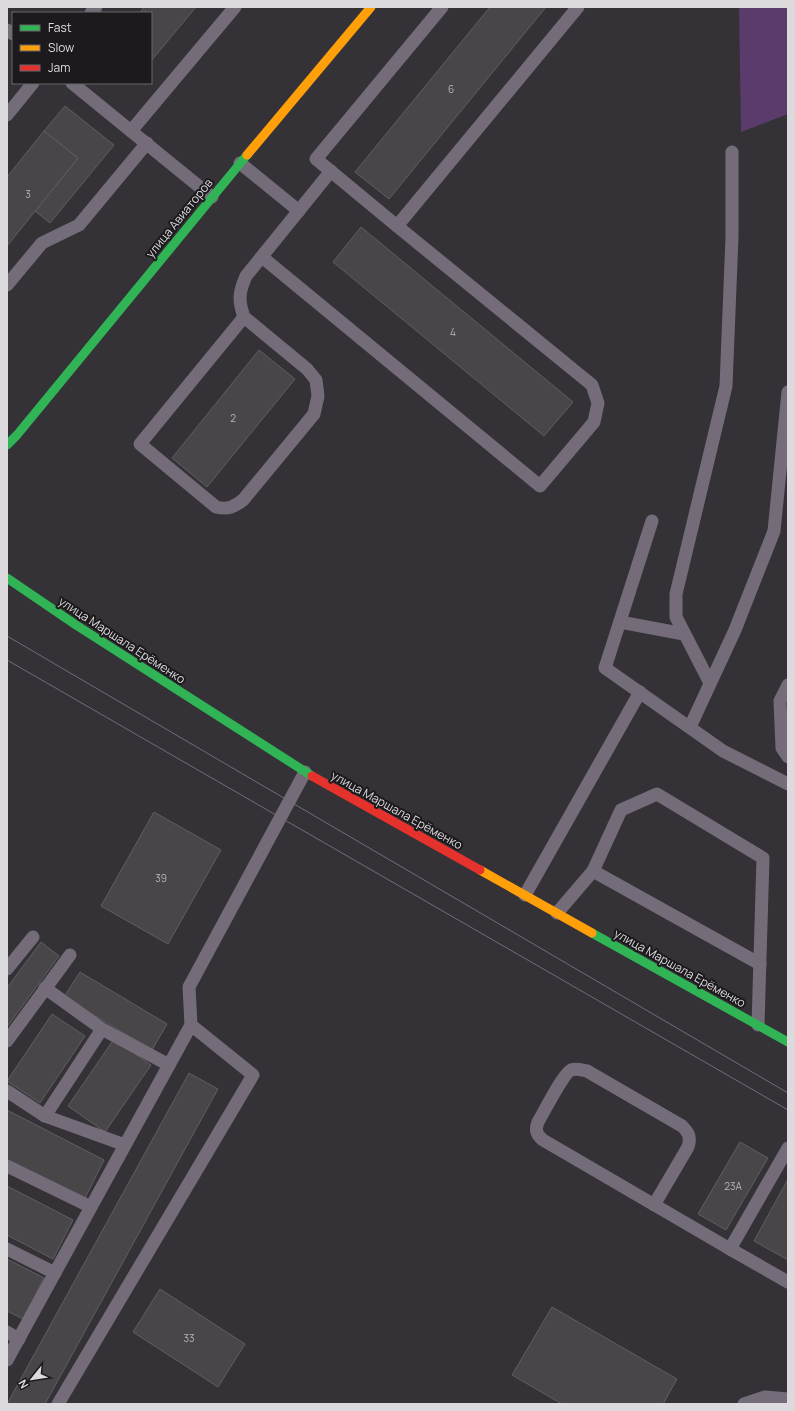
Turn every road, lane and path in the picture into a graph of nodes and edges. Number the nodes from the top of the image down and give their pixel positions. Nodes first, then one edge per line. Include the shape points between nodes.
1 (234, 7) edge
2 (371, 7) edge
3 (442, 7) edge
4 (578, 7) edge
5 (32, 84) edge
6 (73, 84) edge
7 (7, 115) edge
8 (131, 131) junction
9 (147, 144) junction
10 (732, 152) dead end
11 (240, 163) junction
12 (331, 171) junction
13 (212, 197) junction
14 (299, 211) junction
15 (397, 226) junction
16 (262, 257) junction
17 (7, 285) edge
18 (244, 317) junction
19 (788, 392) edge
20 (7, 445) edge
21 (652, 521) dead end
22 (7, 578) edge
23 (620, 622) junction
24 (684, 634) junction
25 (710, 683) junction
26 (788, 685) edge
27 (640, 692) junction
28 (690, 727) junction
29 (788, 757) edge
30 (305, 772) junction
31 (788, 784) edge
32 (593, 871) junction
33 (525, 895) junction
34 (557, 914) junction
35 (33, 937) dead end
36 (70, 955) dead end
37 (760, 964) junction
38 (7, 969) edge
39 (46, 988) junction
40 (191, 1025) junction
41 (758, 1026) junction
42 (102, 1029) junction
43 (7, 1041) edge
44 (788, 1042) edge
45 (169, 1065) junction
46 (7, 1091) edge
47 (45, 1116) junction
48 (125, 1145) junction
49 (786, 1154) edge
50 (7, 1166) edge
51 (654, 1205) junction
52 (91, 1207) junction
53 (730, 1248) junction
54 (7, 1249) edge
55 (55, 1273) junction
56 (788, 1282) edge
57 (13, 1336) edge
58 (7, 1360) edge
59 (788, 1399) edge
60 (58, 1404) edge
61 (744, 1404) edge

1 - 8 lane
2 - 11 main road, улица Авиаторов
3 - 12 lane via 316,159
4 - 15 lane
5 - 7 lane
6 - 8 lane
8 - 9 lane
9 - 13 lane
9 - 17 lane via 79,225 42,243
10 - 24 lane via 732,237 726,386 676,594 676,617
11 - 13 main road, улица Авиаторов
11 - 14 lane
12 - 14 lane
12 - 15 lane
13 - 20 main road, улица Авиаторов
14 - 16 lane
15 - 16 lane via 592,385 598,403 594,422 540,486
16 - 18 lane via 246,276 240,291 240,305
18 - 18 lane via 140,444 216,507 224,509 234,507 243,500 314,414 318,396 316,380 307,369
19 - 25 lane via 774,531 735,630
21 - 23 lane
22 - 30 main road, улица Маршала Ерёменко
23 - 24 lane
23 - 27 lane via 605,668
24 - 25 lane
25 - 28 lane
26 - 29 lane via 780,701 782,748
27 - 28 lane
27 - 33 lane
28 - 31 lane via 723,751
30 - 33 main road, улица Маршала Ерёменко
30 - 40 lane via 188,987
32 - 34 lane
32 - 37 lane
32 - 37 lane via 621,810 657,794 763,858
33 - 34 main road, улица Маршала Ерёменко
34 - 41 main road, улица Маршала Ерёменко
35 - 38 lane
36 - 39 lane
37 - 41 lane
39 - 42 lane
39 - 43 lane
40 - 45 lane
40 - 60 lane via 253,1075
41 - 44 main road, улица Маршала Ерёменко
42 - 45 lane
42 - 47 lane
45 - 48 lane
46 - 47 lane
47 - 48 lane
48 - 52 lane
49 - 53 lane
50 - 52 lane
51 - 51 lane via 537,1136 538,1122 570,1071 578,1069 587,1072 682,1126 688,1133 688,1146
51 - 53 lane
52 - 55 lane
53 - 56 lane
54 - 55 lane
55 - 57 lane
57 - 58 lane
59 - 61 lane via 765,1397

